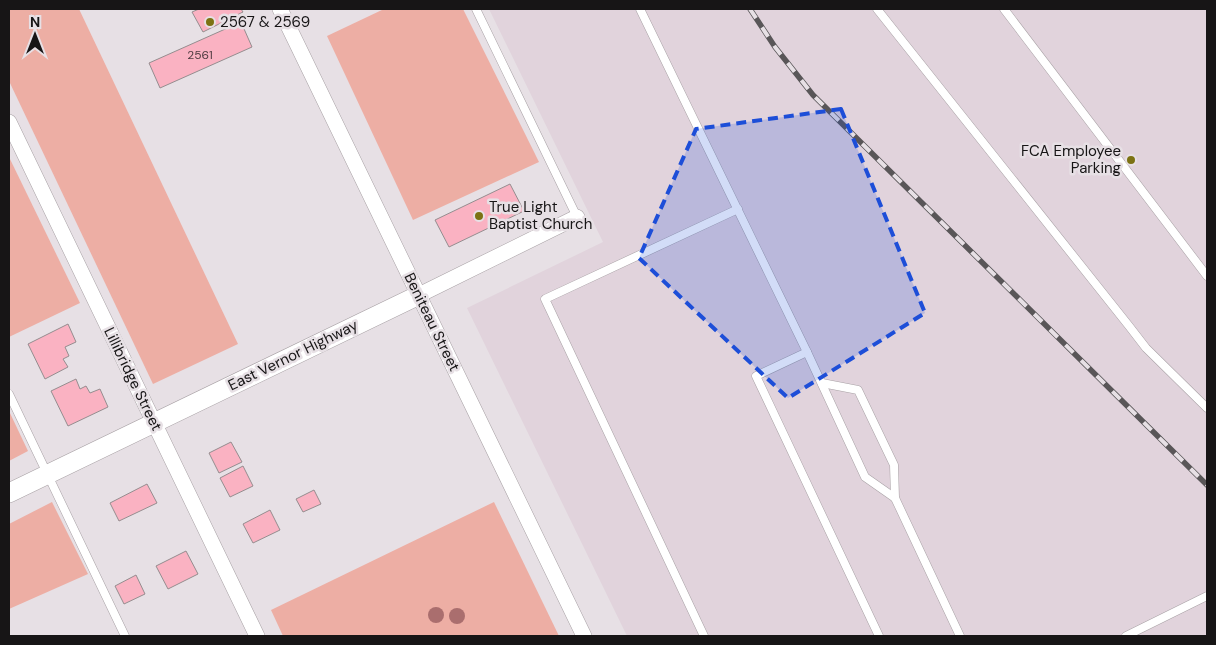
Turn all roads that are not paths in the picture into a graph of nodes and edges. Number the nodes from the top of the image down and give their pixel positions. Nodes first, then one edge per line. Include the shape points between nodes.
1 (280, 9) edge
2 (476, 9) edge
3 (640, 9) edge
4 (877, 9) edge
5 (1004, 9) edge
6 (9, 122) edge
7 (738, 209) junction
8 (578, 217) joint
9 (1207, 276) edge
10 (418, 295) junction
11 (807, 352) junction
12 (822, 383) junction
13 (9, 394) edge
14 (1207, 408) edge
15 (154, 423) junction
16 (47, 475) junction
17 (9, 493) edge
18 (894, 498) junction
19 (1207, 596) edge
20 (125, 636) edge
21 (257, 636) edge
22 (584, 636) edge
23 (704, 636) edge
24 (879, 636) edge
25 (960, 636) edge
26 (1126, 636) edge

1 - 10 street, Beniteau Street
2 - 8 lane
3 - 7 lane
4 - 14 lane via 1141,341
5 - 9 lane
6 - 15 street, Lillibridge Street
7 - 11 lane
7 - 23 lane via 545,299
8 - 10 street, East Vernor Highway
10 - 15 street, East Vernor Highway
10 - 22 street, Beniteau Street
11 - 12 lane
11 - 24 lane via 756,376
12 - 18 lane via 865,477
12 - 18 lane via 858,390 894,465
13 - 16 lane
15 - 16 street, East Vernor Highway
15 - 21 street, Lillibridge Street
16 - 17 street, East Vernor Highway
16 - 20 lane
18 - 25 lane
19 - 26 lane

